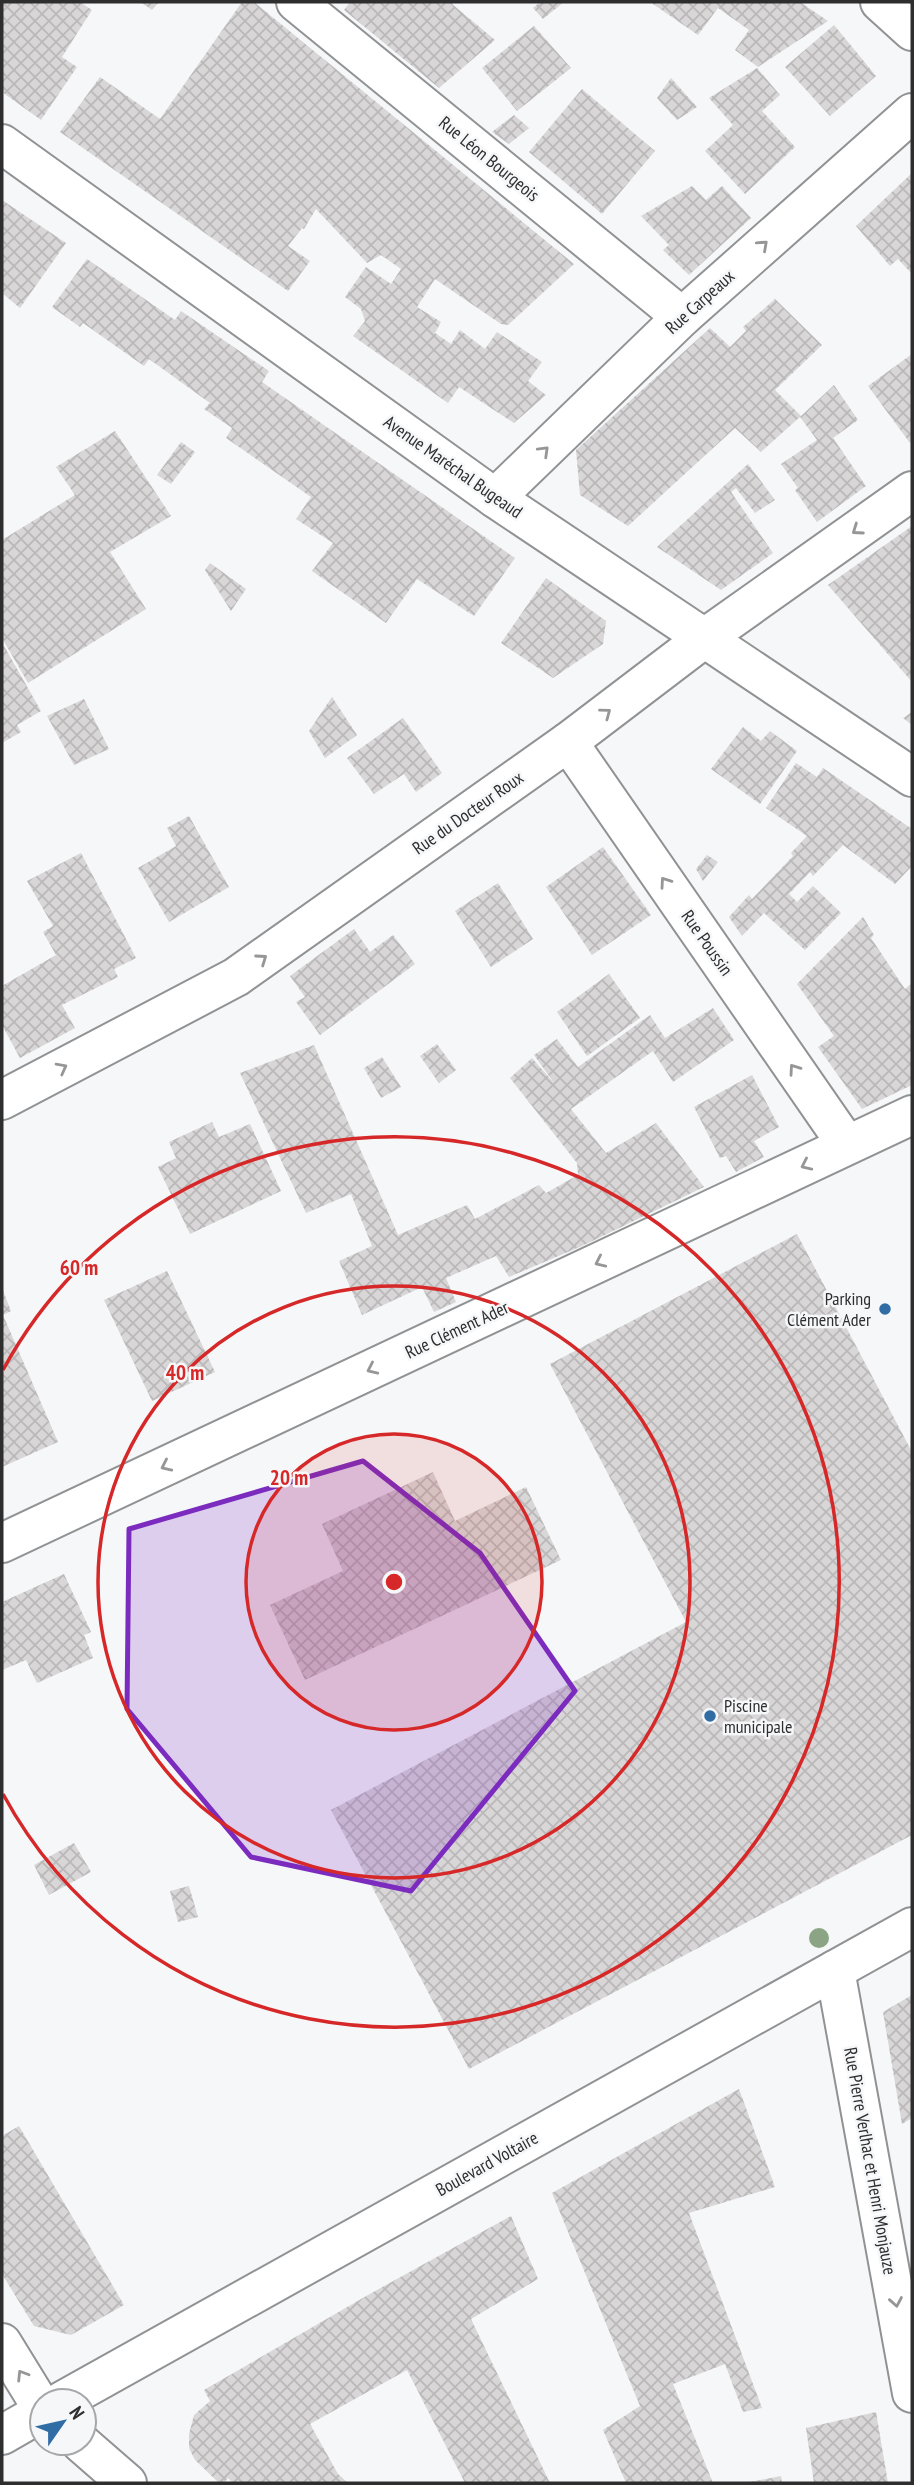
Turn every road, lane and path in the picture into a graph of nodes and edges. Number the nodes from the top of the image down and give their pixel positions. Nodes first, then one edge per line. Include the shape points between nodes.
1 (296, 2) edge
2 (880, 2) edge
3 (912, 31) edge
4 (912, 113) edge
5 (2, 144) edge
6 (682, 317) junction
7 (912, 491) edge
8 (495, 498) junction
9 (706, 637) junction
10 (568, 742) junction
11 (912, 777) edge
12 (2, 1100) edge
13 (912, 1115) edge
14 (847, 1145) junction
15 (2, 1543) edge
16 (912, 1927) edge
17 (835, 1970) junction
18 (2, 2343) edge
19 (28, 2387) edge
20 (87, 2387) edge
21 (912, 2393) edge
22 (28, 2419) edge
23 (2, 2435) edge
24 (97, 2457) edge
25 (127, 2483) edge

1 - 6 street, Rue Léon Bourgeois
2 - 3 street
6 -> 4 street, Rue Carpeaux
5 - 8 street, Avenue Maréchal Bugeaud
8 -> 6 street, Rue Carpeaux
7 -> 9 street, Rue du Docteur Roux
8 - 9 street, Avenue Maréchal Bugeaud
10 -> 9 street, Rue du Docteur Roux
9 - 11 street, Avenue Maréchal Bugeaud
12 -> 10 street, Rue du Docteur Roux via 236,977
14 -> 10 street, Rue Poussin
13 - 14 street, Rue Clément Ader
14 -> 15 street, Rue Clément Ader
16 - 17 street, Boulevard Voltaire
17 - 20 street, Boulevard Voltaire
17 -> 21 street, Rue Pierre Verlhac et Henri Monjauze
19 -> 18 street
22 - 23 street
24 - 25 street

